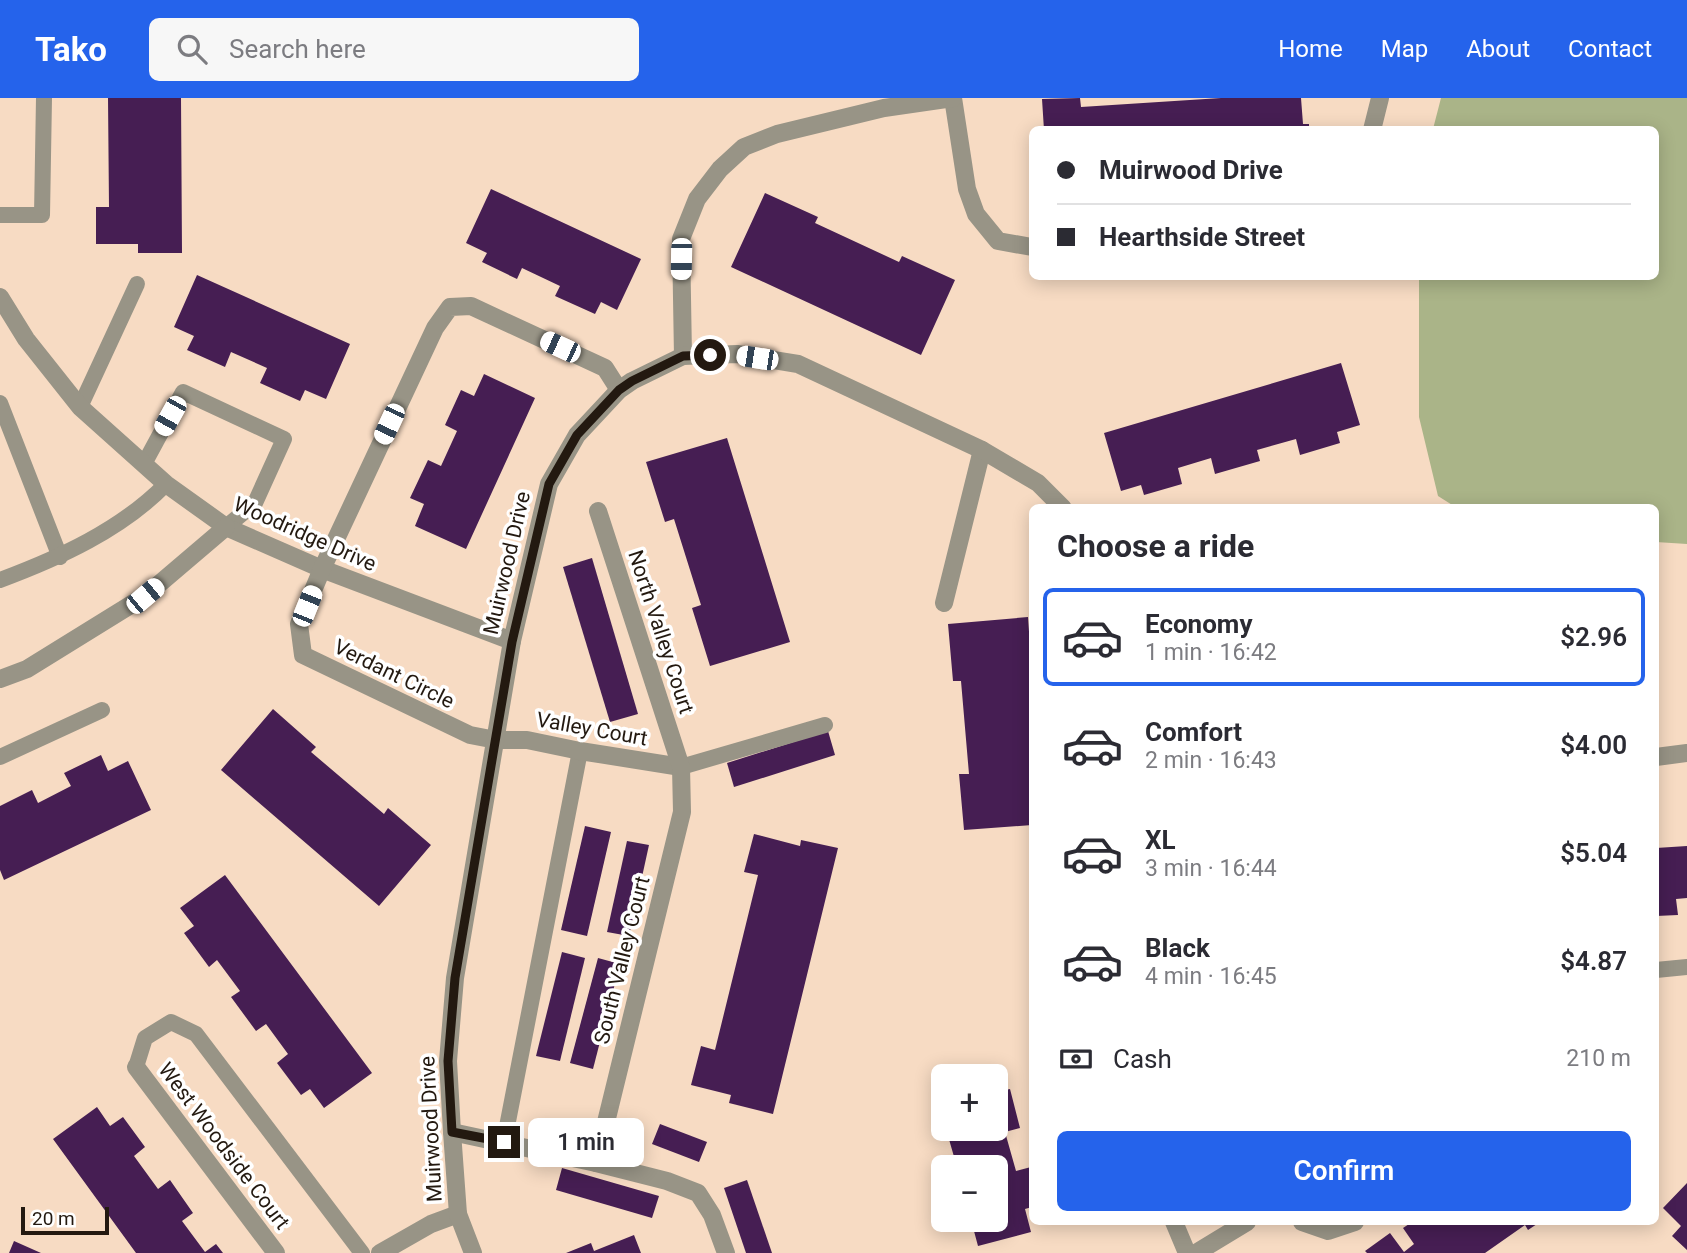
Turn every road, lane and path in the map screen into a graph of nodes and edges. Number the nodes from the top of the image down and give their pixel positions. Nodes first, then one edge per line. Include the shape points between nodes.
1 (44, 98) edge
2 (953, 98) edge
3 (1380, 98) edge
4 (1373, 126) edge
5 (0, 215) edge
6 (1029, 246) edge
7 (137, 284) dead end
8 (0, 297) edge
9 (683, 356) junction
10 (619, 390) junction
11 (0, 403) edge
12 (80, 407) junction
13 (982, 450) junction
14 (144, 464) junction
15 (166, 484) junction
16 (1059, 504) edge
17 (598, 511) dead end
18 (226, 527) junction
19 (60, 557) junction
20 (322, 569) junction
21 (0, 580) edge
22 (944, 603) dead end
23 (512, 642) junction
24 (0, 679) edge
25 (102, 710) dead end
26 (825, 725) dead end
27 (496, 740) junction
28 (580, 751) junction
29 (1687, 753) edge
30 (0, 757) edge
31 (1659, 757) edge
32 (681, 767) junction
33 (1687, 967) edge
34 (1659, 970) edge
35 (136, 1067) joint
36 (452, 1132) junction
37 (504, 1142) junction
38 (596, 1163) junction
39 (458, 1214) junction
40 (1175, 1225) edge
41 (1242, 1225) edge
42 (1311, 1225) edge
43 (1345, 1225) edge
44 (276, 1253) edge
45 (362, 1253) edge
46 (380, 1253) edge
47 (473, 1253) edge
48 (726, 1253) edge
49 (1187, 1253) edge
50 (1196, 1253) edge

1 - 5 lane via 42,215
2 - 6 street via 967,189 976,214 998,241
2 - 9 street via 884,108 777,134 744,147 720,169 697,199 681,239
3 - 4 street
7 - 12 lane
8 - 12 street, Woodridge Drive via 26,339
9 - 10 street, Muirwood Drive
9 - 13 street, Muirwood Drive via 737,354 798,364
10 - 20 street, Verdant Circle via 605,368 471,306 450,307 435,328
10 - 23 street, Muirwood Drive via 577,435 549,484
11 - 19 lane
12 - 14 street, Woodridge Drive
13 - 16 street, Muirwood Drive via 1038,483
13 - 22 street
14 - 15 street, Woodridge Drive
14 - 18 lane via 183,392 284,439 254,503
15 - 18 street, Woodridge Drive
15 - 19 lane via 146,505
17 - 32 street, North Valley Court
18 - 20 street, Woodridge Drive
18 - 24 street via 145,596 27,669
19 - 21 lane
20 - 23 street, Woodridge Drive
20 - 27 street, Verdant Circle via 299,624 303,655 470,735
23 - 27 street, Muirwood Drive
25 - 30 lane
26 - 32 lane
27 - 28 street, Valley Court via 527,740
27 - 36 street, Muirwood Drive via 455,978 448,1061
28 - 32 street, Valley Court
28 - 37 lane
29 - 31 street
32 - 38 street, South Valley Court via 682,812
33 - 34 lane
35 - 44 street, West Woodside Court
35 - 45 lane via 145,1038 171,1022 196,1034
36 - 37 street
36 - 39 street, Muirwood Drive
37 - 38 street
38 - 48 street via 698,1194 712,1215
39 - 46 street
39 - 47 street, Muirwood Drive
40 - 49 street
41 - 50 street
42 - 43 street via 1328,1231

